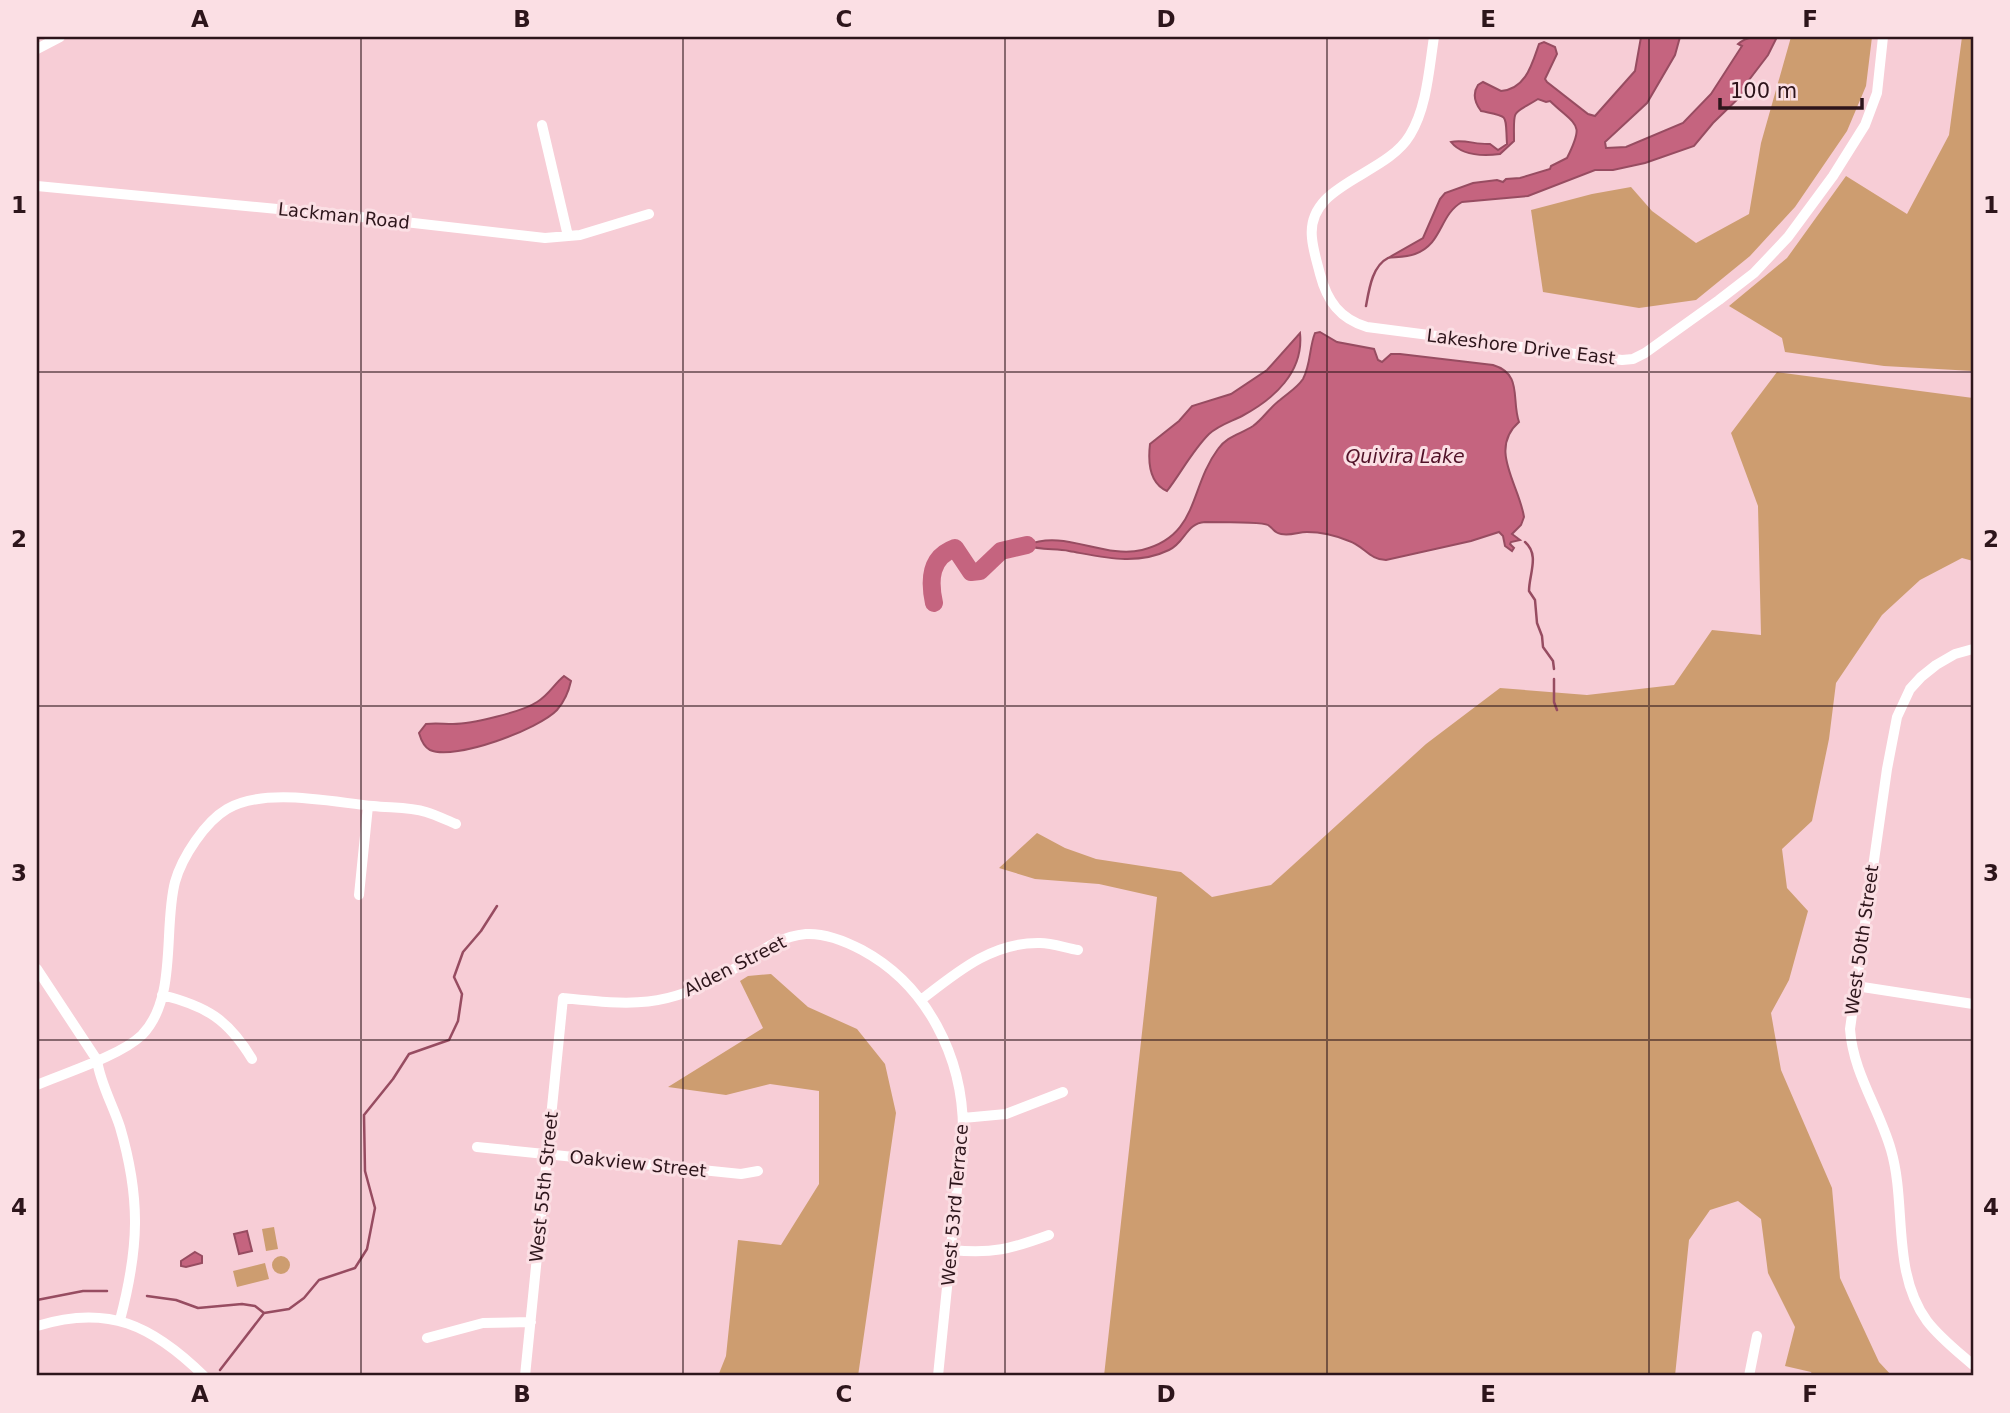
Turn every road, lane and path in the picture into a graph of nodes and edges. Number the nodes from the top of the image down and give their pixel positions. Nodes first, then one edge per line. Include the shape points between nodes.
1 (60, 37) edge
2 (1434, 37) edge
3 (1884, 37) edge
4 (37, 49) edge
5 (541, 125) dead end
6 (37, 186) edge
7 (649, 214) dead end
8 (568, 236) junction
9 (1973, 649) edge
10 (368, 806) junction
11 (456, 824) dead end
12 (359, 895) dead end
13 (1077, 950) dead end
14 (37, 969) edge
15 (1856, 986) junction
16 (162, 995) junction
17 (564, 998) joint
18 (921, 1000) junction
19 (1973, 1003) edge
20 (252, 1059) dead end
21 (97, 1060) junction
22 (37, 1085) edge
23 (1062, 1092) dead end
24 (963, 1118) junction
25 (477, 1147) dead end
26 (548, 1155) junction
27 (758, 1171) dead end
28 (1049, 1235) dead end
29 (951, 1250) junction
30 (120, 1320) junction
31 (531, 1322) junction
32 (37, 1326) edge
33 (1757, 1336) dead end
34 (427, 1338) dead end
35 (1973, 1365) edge
36 (204, 1376) edge
37 (525, 1376) edge
38 (941, 1376) edge
39 (1749, 1376) edge

1 - 4 street
2 - 3 street, Lakeshore Drive East via 1422,106 1399,150 1329,194 1314,218 1311,236 1330,300 1337,311 1356,323 1375,328 1609,360 1633,359 1659,343 1754,273 1788,237 1865,125 1877,93
5 - 8 street
6 - 8 street, Lackman Road via 545,238
7 - 8 street, Lackman Road
9 - 15 street, West 50th Street via 1955,654 1921,677 1896,716
10 - 11 street via 424,811
10 - 12 street
10 - 16 street via 286,797 250,801 226,810 186,855 175,883
13 - 18 street via 1042,943 1010,945 982,956
14 - 21 street
15 - 19 street
15 - 35 street, West 50th Street via 1850,1020 1853,1053 1894,1158 1913,1293 1937,1333
16 - 20 street via 208,1010 239,1038
16 - 21 street via 142,1035
17 - 18 street, Alden Street via 656,1002 704,986 779,939 808,934 843,940 884,962
17 - 26 street, West 55th Street
18 - 24 street, West 53rd Terrace via 937,1023 953,1063
21 - 22 street
21 - 30 street via 127,1150 135,1197 134,1261
23 - 24 street via 1006,1114
24 - 29 street, West 53rd Terrace
25 - 26 street, Oakview Street
26 - 27 street, Oakview Street via 741,1174
26 - 31 street, West 55th Street
28 - 29 street via 989,1253
29 - 38 street, West 53rd Terrace
30 - 32 street via 90,1316
30 - 36 street via 153,1336
31 - 34 street via 483,1323
31 - 37 street, West 55th Street
33 - 39 street

